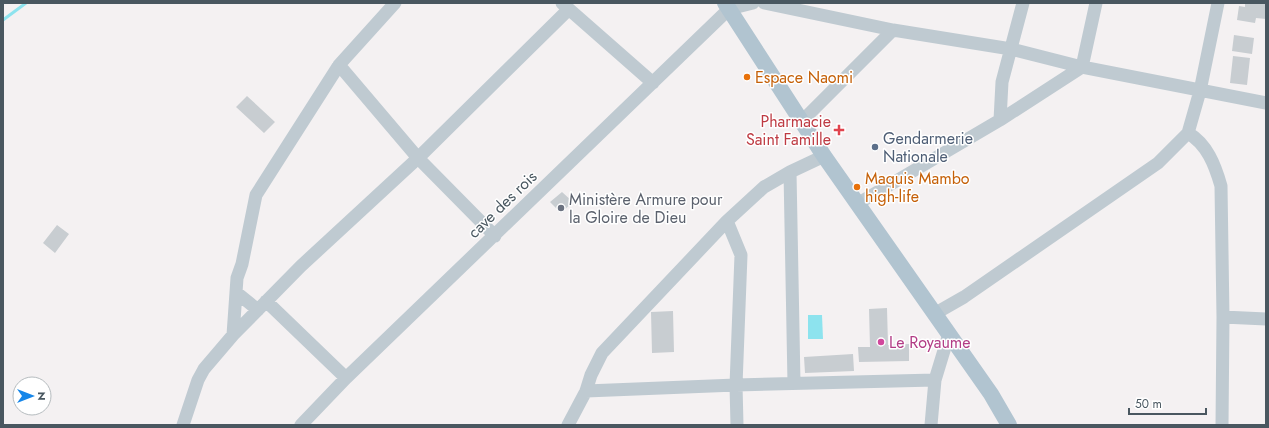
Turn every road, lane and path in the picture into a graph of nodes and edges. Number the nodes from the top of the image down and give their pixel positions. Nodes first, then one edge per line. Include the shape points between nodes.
1 (395, 3) edge
2 (753, 3) edge
3 (764, 3) edge
4 (1023, 3) edge
5 (1096, 3) edge
6 (1218, 3) edge
7 (565, 6) edge
8 (727, 6) edge
9 (893, 30) junction
10 (1011, 49) junction
11 (339, 65) junction
12 (1082, 66) junction
13 (653, 84) junction
14 (1200, 91) junction
15 (1266, 103) edge
16 (1000, 120) junction
17 (801, 122) junction
18 (1188, 133) junction
19 (824, 156) junction
20 (418, 158) junction
21 (790, 172) junction
22 (857, 204) junction
23 (727, 221) junction
24 (494, 236) junction
25 (237, 293) junction
26 (262, 305) junction
27 (936, 313) junction
28 (1223, 317) junction
29 (1266, 319) edge
30 (949, 334) junction
31 (233, 335) junction
32 (346, 378) junction
33 (934, 380) junction
34 (794, 383) junction
35 (736, 385) junction
36 (586, 391) junction
37 (183, 425) edge
38 (301, 425) edge
39 (568, 425) edge
40 (737, 425) edge
41 (931, 425) edge
42 (1009, 425) edge
43 (1222, 425) edge

1 - 11 street
2 - 8 street
3 - 9 street
4 - 10 street
5 - 12 street
6 - 14 street
7 - 13 street
7 - 20 street
8 - 13 street, cave des rois
8 - 17 main road
9 - 10 street
9 - 17 street
10 - 12 street
10 - 16 street via 1002,82
11 - 20 street
11 - 25 street via 256,195 237,278
12 - 14 street
12 - 16 street
13 - 24 street, cave des rois
14 - 15 street
14 - 18 street
16 - 22 street
17 - 19 main road
18 - 27 street via 1158,163 964,297
18 - 28 street via 1198,139 1208,152 1220,186
19 - 21 street
19 - 22 main road
20 - 24 street
20 - 26 street
21 - 23 street via 764,187
21 - 34 street
22 - 27 main road
23 - 35 street via 741,255
23 - 36 street via 602,353
24 - 32 street, cave des rois
25 - 26 street
25 - 31 street
26 - 31 street
26 - 32 street
27 - 30 main road
28 - 29 street
28 - 43 street
30 - 33 street
30 - 42 main road via 991,394
31 - 37 street via 204,369
32 - 38 street, cave des rois
33 - 34 street
33 - 41 street
34 - 35 street
35 - 36 street
35 - 40 street
36 - 39 street

